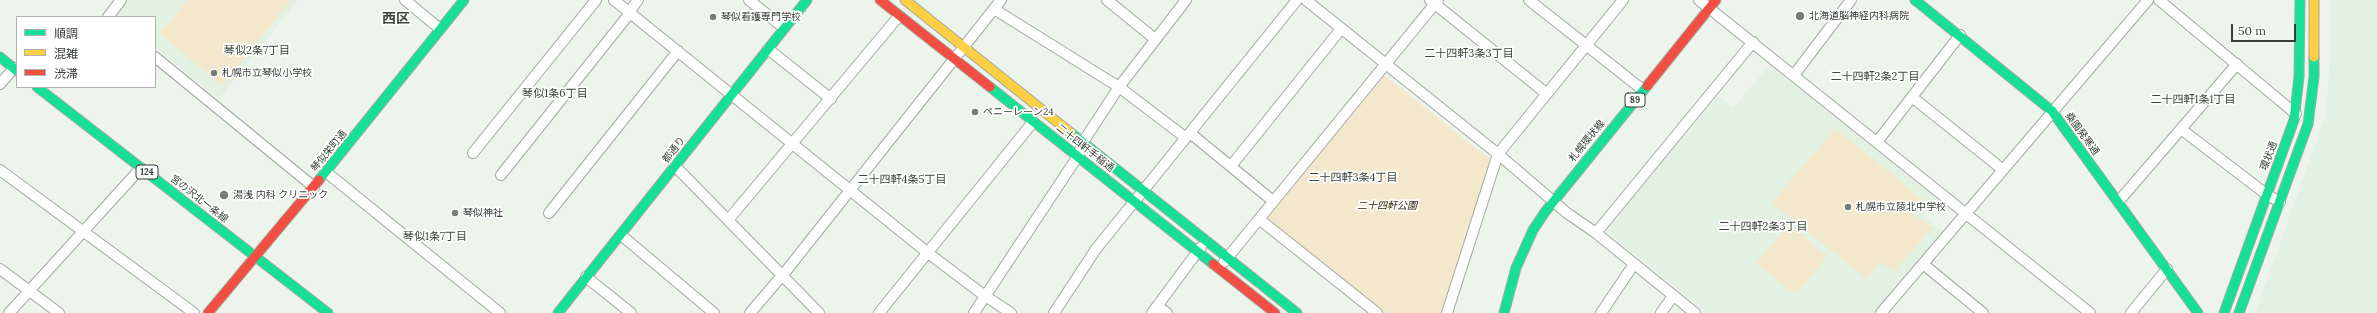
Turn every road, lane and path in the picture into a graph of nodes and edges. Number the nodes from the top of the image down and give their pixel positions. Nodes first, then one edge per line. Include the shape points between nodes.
1 (121, 0) edge
2 (405, 0) edge
3 (464, 0) edge
4 (596, 0) edge
5 (614, 0) edge
6 (638, 0) edge
7 (749, 0) edge
8 (807, 0) edge
9 (880, 0) edge
10 (904, 0) edge
11 (1001, 0) edge
12 (1107, 0) edge
13 (1186, 0) edge
14 (1297, 0) edge
15 (1306, 0) edge
16 (1529, 0) edge
17 (1623, 0) edge
18 (1700, 0) edge
19 (1851, 0) edge
20 (1915, 0) edge
21 (2148, 0) edge
22 (2159, 0) edge
23 (2300, 0) edge
24 (2314, 0) edge
25 (1434, 1) edge
26 (1713, 4) edge
27 (994, 9) junction
28 (630, 12) junction
29 (109, 16) edge
30 (899, 16) junction
31 (784, 28) junction
32 (440, 29) junction
33 (1341, 29) junction
34 (1960, 35) junction
35 (1155, 39) junction
36 (1753, 42) junction
37 (1586, 46) junction
38 (963, 47) junction
39 (768, 49) junction
40 (678, 51) junction
41 (0, 57) edge
42 (156, 57) edge
43 (953, 58) junction
44 (1385, 64) junction
45 (2237, 64) junction
46 (15, 70) edge
47 (1794, 75) junction
48 (0, 84) edge
49 (1119, 87) junction
50 (48, 90) edge
51 (1643, 90) junction
52 (1547, 94) junction
53 (732, 95) junction
54 (1912, 97) junction
55 (831, 99) junction
56 (2052, 111) junction
57 (2296, 114) junction
58 (1033, 122) junction
59 (2181, 129) junction
60 (1188, 136) junction
61 (1083, 142) junction
62 (1877, 142) junction
63 (793, 144) junction
64 (474, 153) dead end
65 (1498, 154) junction
66 (1078, 156) junction
67 (675, 166) junction
68 (1231, 166) junction
69 (141, 168) junction
70 (2002, 169) junction
71 (0, 170) edge
72 (326, 172) junction
73 (501, 175) dead end
74 (314, 187) junction
75 (850, 190) junction
76 (1144, 190) junction
77 (2266, 194) junction
78 (1273, 201) junction
79 (1553, 201) junction
80 (2118, 202) junction
81 (2280, 202) junction
82 (1135, 203) junction
83 (1966, 213) junction
84 (549, 214) dead end
85 (729, 219) junction
86 (1259, 219) junction
87 (84, 232) junction
88 (1596, 233) junction
89 (621, 235) junction
90 (1206, 241) junction
91 (1198, 251) junction
92 (928, 253) junction
93 (257, 258) junction
94 (1227, 258) junction
95 (1634, 264) junction
96 (1923, 264) junction
97 (0, 269) edge
98 (1218, 269) junction
99 (2167, 269) junction
100 (783, 275) junction
101 (586, 277) junction
102 (29, 291) junction
103 (985, 296) junction
104 (1673, 296) junction
105 (1155, 309) edge
106 (10, 313) edge
107 (58, 313) edge
108 (194, 313) edge
109 (208, 313) edge
110 (328, 313) edge
111 (500, 313) edge
112 (558, 313) edge
113 (631, 313) edge
114 (714, 313) edge
115 (750, 313) edge
116 (819, 313) edge
117 (880, 313) edge
118 (974, 313) edge
119 (1012, 313) edge
120 (1054, 313) edge
121 (1167, 313) edge
122 (1275, 313) edge
123 (1297, 313) edge
124 (1377, 313) edge
125 (1447, 313) edge
126 (1504, 313) edge
127 (1601, 313) edge
128 (1661, 313) edge
129 (1695, 313) edge
130 (1881, 313) edge
131 (1983, 313) edge
132 (2090, 313) edge
133 (2130, 313) edge
134 (2198, 313) edge
135 (2224, 313) edge
136 (2239, 313) edge

1 - 29 street
2 - 32 street
3 - 32 street, 琴似栄町通
4 - 64 street
5 - 28 street
6 - 28 street
7 - 31 street
8 - 31 street, 都通り
9 - 30 street, 二十四軒手稲通
10 - 38 street, 二十四軒手稲通
11 - 27 street
12 - 35 street
13 - 35 street
14 - 60 street
15 - 33 street
16 - 37 street
17 - 37 street
18 - 26 street
19 - 47 street
20 - 34 street, 桑園発寒通
21 - 56 street
22 - 45 street
23 - 57 street, 環状通
24 - 81 street via 2314,77 2310,115
25 - 44 street
25 - 52 street
26 - 36 street
26 - 51 street, 札幌環状線 / 89
27 - 38 street
27 - 49 street
28 - 40 street
28 - 73 street
30 - 43 street, 二十四軒手稲通
30 - 55 street
31 - 39 street, 都通り
32 - 72 street, 琴似栄町通
33 - 44 street
33 - 68 street
34 - 54 street
34 - 56 street, 桑園発寒通
35 - 49 street
36 - 47 street
36 - 88 street
37 - 51 street
37 - 52 street
38 - 43 street
38 - 61 street, 二十四軒手稲通
39 - 53 street, 都通り
39 - 55 street
40 - 53 street
40 - 84 street
41 - 46 street
42 - 74 street
43 - 58 street, 二十四軒手稲通
43 - 75 street
44 - 65 street
44 - 78 street
45 - 57 street
45 - 59 street
46 - 48 street
47 - 62 street
49 - 60 street
49 - 61 street
50 - 69 street, 宮の沢北一条線 / 124
51 - 79 street, 札幌環状線 / 89
52 - 65 street
53 - 63 street
53 - 67 street, 都通り
54 - 62 street
54 - 70 street
55 - 63 street
56 - 70 street
56 - 80 street, 桑園発寒通
57 - 77 street, 環状通
58 - 66 street, 二十四軒手稲通
58 - 92 street
59 - 77 street
59 - 80 street
60 - 68 street
60 - 76 street
61 - 66 street
61 - 76 street, 二十四軒手稲通
62 - 83 street
63 - 75 street
63 - 85 street
65 - 79 street
65 - 125 street
66 - 82 street, 二十四軒手稲通
66 - 103 street
67 - 85 street
67 - 89 street, 都通り
68 - 78 street
69 - 87 street
69 - 93 street, 宮の沢北一条線 / 124
70 - 83 street
71 - 87 street
72 - 74 street, 琴似栄町通
72 - 111 street
74 - 93 street, 琴似栄町通
75 - 92 street
75 - 100 street
76 - 82 street
76 - 90 street, 二十四軒手稲通
77 - 81 street
77 - 135 street, 環状通
78 - 86 street
79 - 88 street
79 - 126 street, 札幌環状線 / 89 via 1533,230 1516,268
80 - 99 street, 桑園発寒通
81 - 136 street
82 - 91 street, 二十四軒手稲通
82 - 120 street via 1096,249
83 - 96 street
83 - 132 street
85 - 100 street
86 - 94 street
86 - 124 street
87 - 102 street
87 - 108 street
88 - 95 street
89 - 101 street, 都通り
89 - 114 street
90 - 91 street
90 - 94 street, 二十四軒手稲通
91 - 98 street, 二十四軒手稲通
91 - 105 street
92 - 103 street
92 - 117 street
93 - 109 street, 琴似栄町通
93 - 110 street, 宮の沢北一条線 / 124
94 - 98 street
94 - 123 street, 二十四軒手稲通
95 - 104 street
95 - 127 street
96 - 130 street
96 - 131 street
97 - 102 street
98 - 122 street, 二十四軒手稲通
99 - 133 street
99 - 134 street, 桑園発寒通
100 - 115 street
100 - 116 street
101 - 112 street, 都通り
101 - 113 street
102 - 106 street
102 - 107 street
103 - 118 street
103 - 119 street
104 - 128 street
104 - 129 street
105 - 121 street

